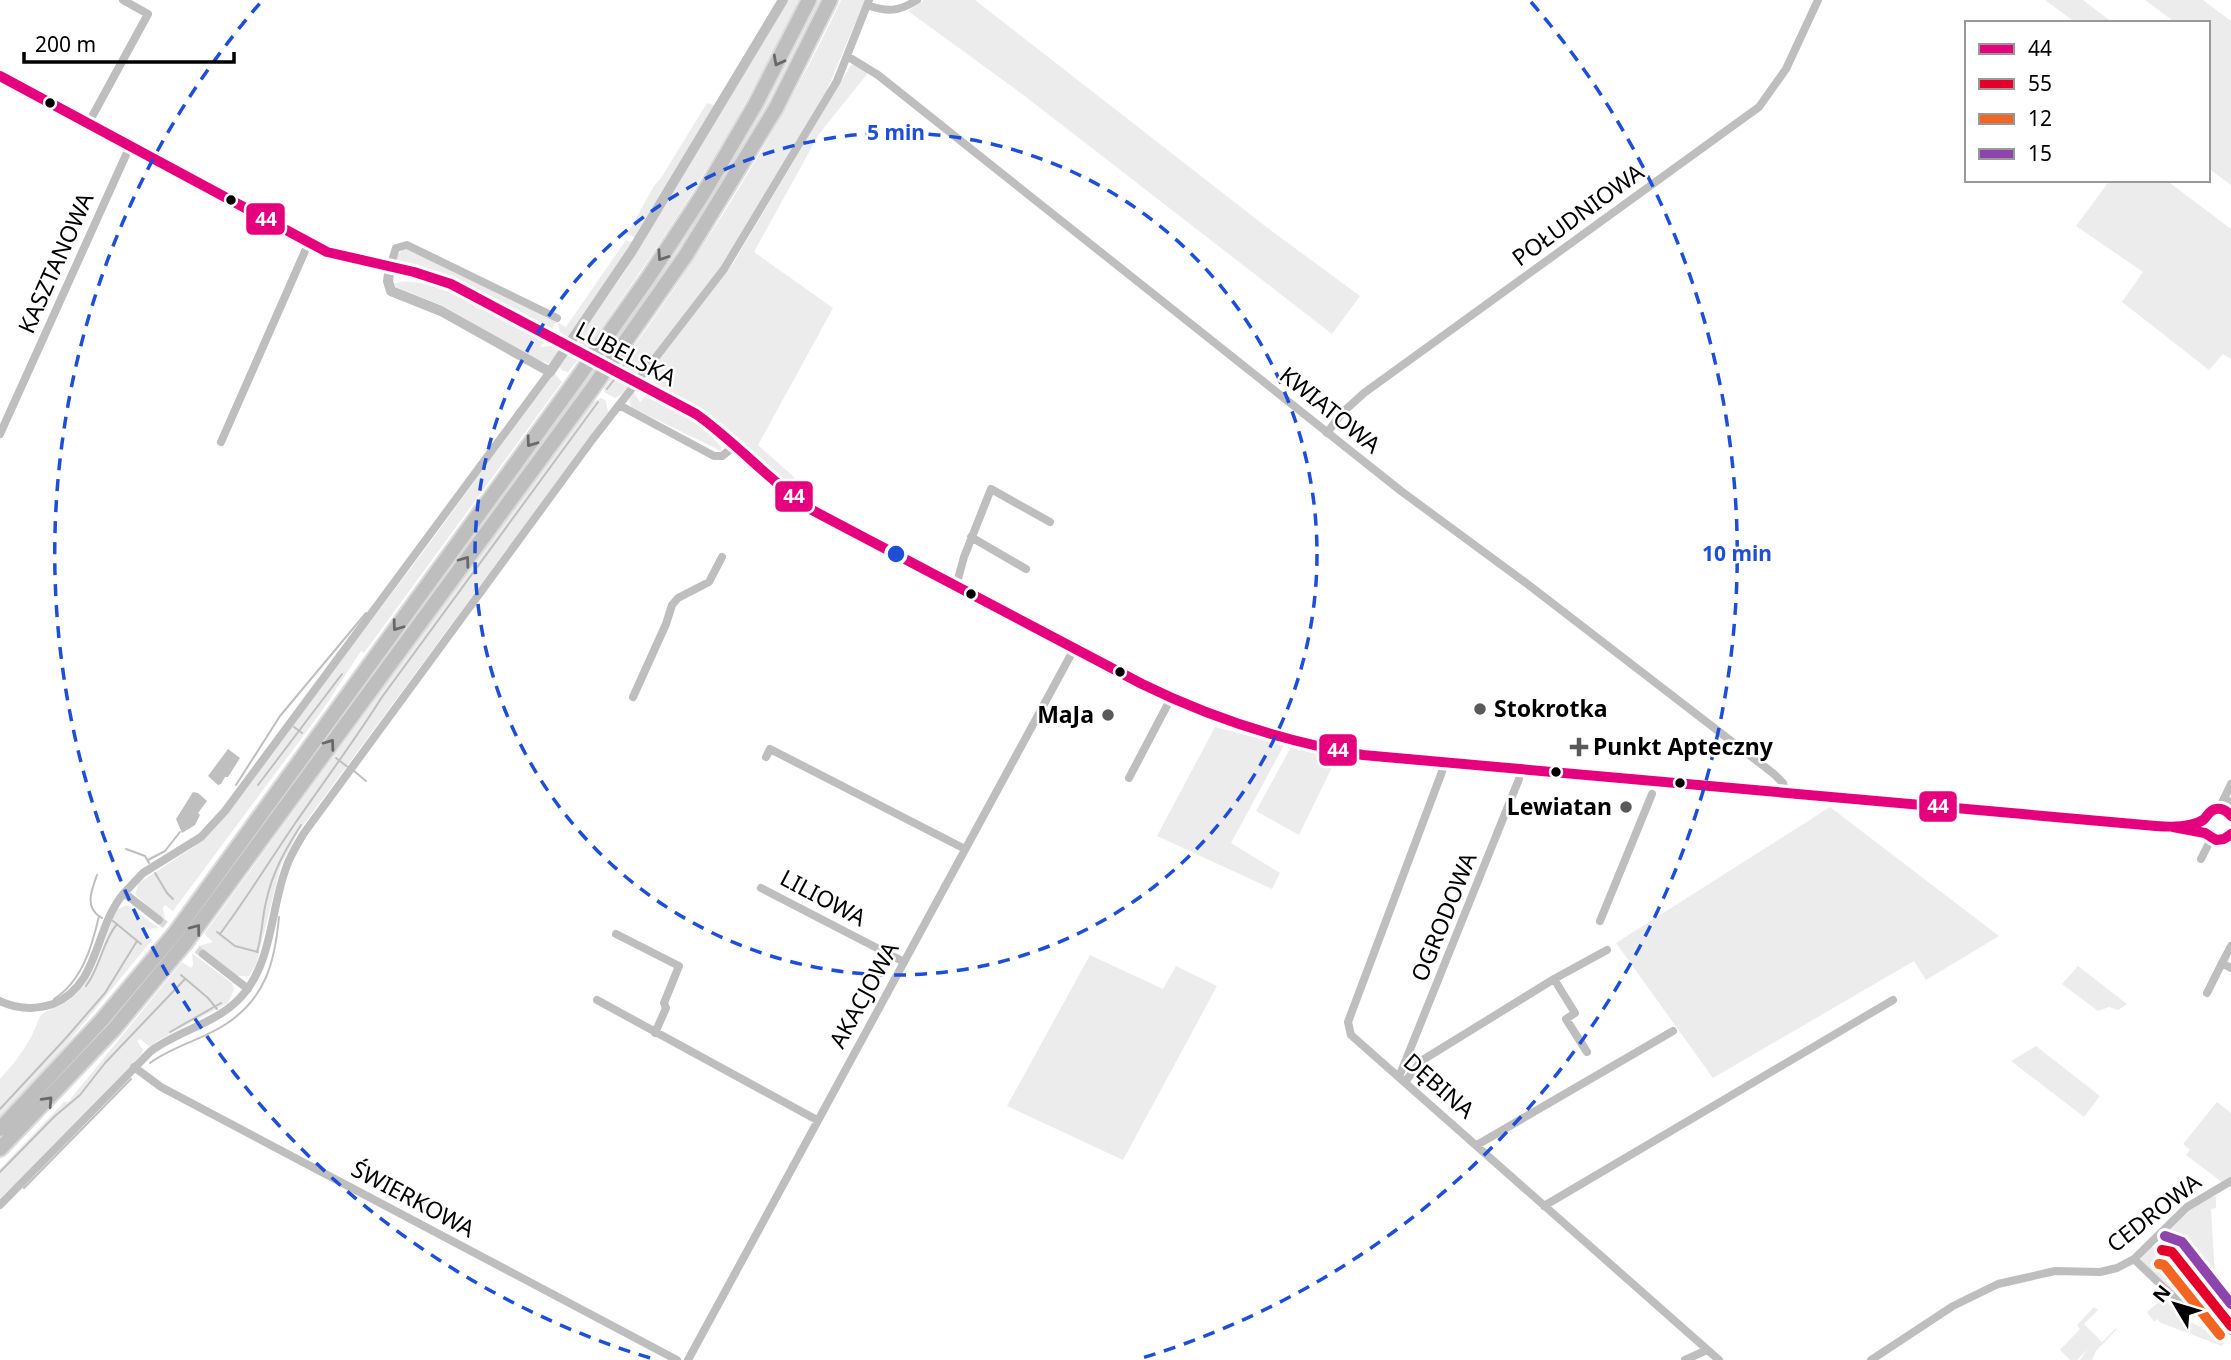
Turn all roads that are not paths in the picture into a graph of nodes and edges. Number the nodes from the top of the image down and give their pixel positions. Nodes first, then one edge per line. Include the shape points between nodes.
1 (123, 0) edge
2 (783, 0) edge
3 (810, 0) edge
4 (830, 0) edge
5 (916, 0) edge
6 (1818, 0) edge
7 (868, 3) edge
8 (848, 56) junction
9 (0, 76) edge
10 (88, 124) junction
11 (130, 146) junction
12 (309, 242) junction
13 (390, 267) junction
14 (557, 318) dead end
15 (550, 372) junction
16 (619, 405) junction
17 (1327, 433) junction
18 (0, 434) edge
19 (221, 442) dead end
20 (736, 445) junction
21 (1050, 522) dead end
22 (971, 537) junction
23 (722, 557) dead end
24 (1026, 569) dead end
25 (956, 586) junction
26 (1074, 649) junction
27 (633, 697) dead end
28 (1171, 698) junction
29 (766, 757) dead end
30 (1443, 762) junction
31 (1520, 770) junction
32 (1129, 778) dead end
33 (2231, 784) edge
34 (1652, 794) dead end
35 (1786, 794) junction
36 (2231, 801) edge
37 (2226, 812) edge
38 (2203, 820) junction
39 (2175, 827) junction
40 (2231, 833) edge
41 (2208, 836) junction
42 (965, 849) junction
43 (2201, 859) dead end
44 (761, 888) dead end
45 (124, 893) junction
46 (159, 920) tunnel mouth
47 (1600, 921) dead end
48 (616, 934) dead end
49 (2231, 946) edge
50 (1607, 950) dead end
51 (203, 954) tunnel mouth
52 (904, 962) junction
53 (2222, 963) junction
54 (2231, 968) edge
55 (1554, 979) junction
56 (248, 989) junction
57 (2207, 993) dead end
58 (597, 1000) dead end
59 (1892, 1000) dead end
60 (0, 1001) edge
61 (1673, 1031) dead end
62 (655, 1033) junction
63 (1587, 1052) dead end
64 (134, 1066) junction
65 (1402, 1079) junction
66 (817, 1120) junction
67 (0, 1129) edge
68 (1477, 1145) junction
69 (0, 1149) edge
70 (2231, 1181) edge
71 (0, 1205) edge
72 (1544, 1206) junction
73 (2134, 1259) junction
74 (2231, 1331) edge
75 (1707, 1350) junction
76 (677, 1360) edge
77 (688, 1360) edge
78 (1685, 1360) edge
79 (1718, 1360) edge
80 (1871, 1360) edge

1 - 10 street via 148,14
2 - 15 street via 638,242
3 -> 67 highway via 717,172 574,383 175,933
69 -> 4 highway via 114,1029 186,942 592,389 720,201 776,108
5 - 7 street via 891,11
6 - 17 street, POŁUDNIOWA via 1786,69 1759,107 1364,393
7 - 8 street
8 - 16 street via 738,248
8 - 17 street, KWIATOWA via 878,75
9 - 10 street, LUBELSKA
10 - 11 street, LUBELSKA
11 - 12 street, LUBELSKA
11 - 18 street, KASZTANOWA
12 - 13 street, LUBELSKA via 327,252
12 - 19 street
13 - 14 street via 396,248 407,245
13 - 15 street via 391,291 441,311
13 - 20 street, LUBELSKA, bridge via 452,284 550,334 707,421
15 - 45 street via 225,811 201,837 143,873
16 - 20 street via 714,456 722,456
16 - 56 street via 304,833 285,871 264,957
17 - 35 street, KWIATOWA via 1773,774
20 - 25 street, LUBELSKA via 805,506
21 - 22 street via 991,489
22 - 24 street
22 - 25 street
23 - 27 street via 709,582 672,605
25 - 26 street, LUBELSKA
26 - 28 street, LUBELSKA
26 - 42 street, AKACJOWA
28 - 30 street, LUBELSKA via 1326,748
28 - 32 street
29 - 42 street via 770,749
30 - 31 street, LUBELSKA
30 - 65 street, DĘBINA via 1349,1022 1351,1035
31 - 35 street, LUBELSKA
31 - 65 street, OGRODOWA
33 - 37 street
34 - 47 street
35 - 39 street, LUBELSKA
36 - 37 street
37 - 38 street via 2208,813
38 - 39 street
38 - 41 street
39 - 41 street
40 - 41 street via 2221,840
41 - 43 street
42 - 52 street, AKACJOWA
44 - 52 street, LILIOWA
45 - 46 street
45 - 60 street via 111,911 82,983 64,999 37,1008
48 - 62 street via 679,966
49 - 53 street
50 - 55 street
51 - 56 street
52 - 66 street, AKACJOWA
53 - 54 street
53 - 57 street
55 - 63 street via 1575,1013 1566,1019
55 - 65 street via 1421,1060
56 - 64 street via 226,1010 167,1041
58 - 62 street
59 - 72 street
61 - 68 street
62 - 66 street
64 - 71 street
64 - 76 street, ŚWIERKOWA via 169,1091
65 - 68 street, DĘBINA
66 - 77 street, AKACJOWA
68 - 72 street, DĘBINA
70 - 73 street, CEDROWA via 2187,1207
72 - 75 street, DĘBINA
73 - 74 street via 2183,1306
73 - 80 street, CEDROWA via 2106,1271 2055,1270 1987,1289
75 - 78 street
75 - 79 street, DĘBINA

